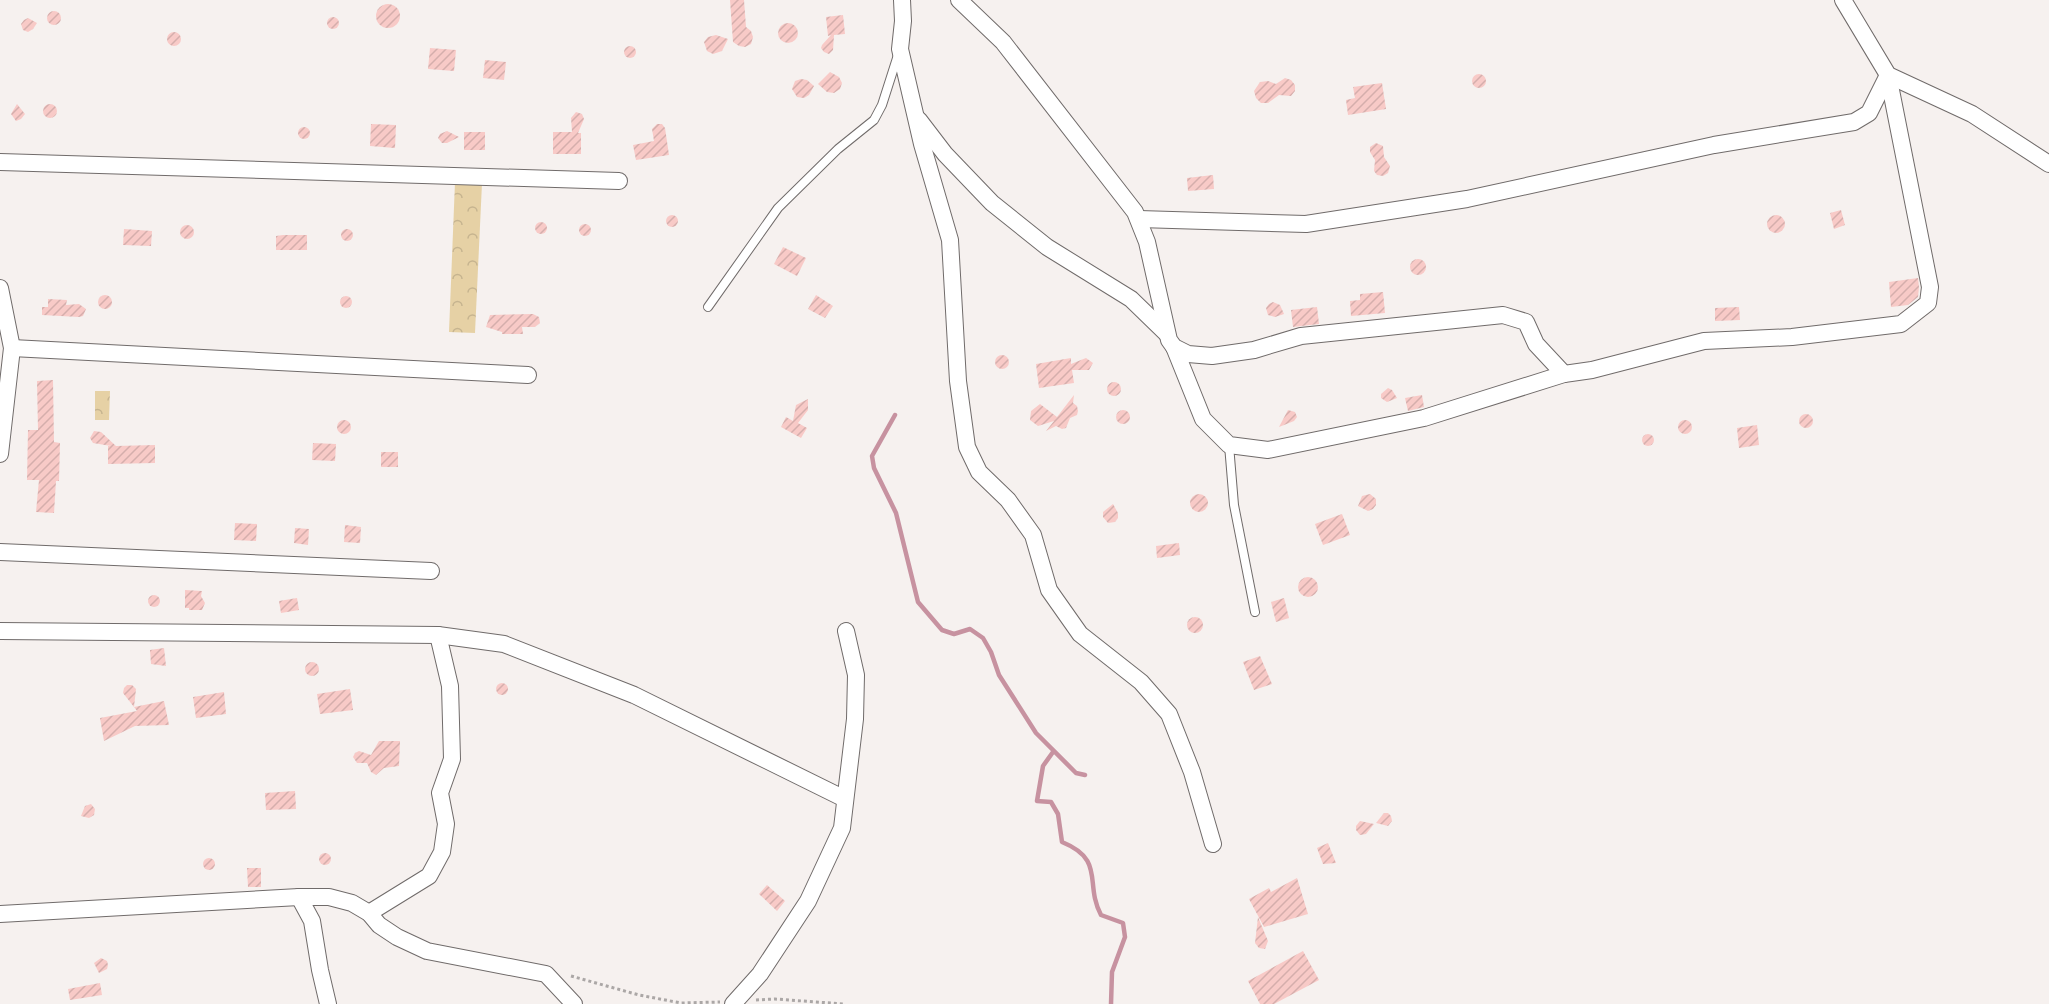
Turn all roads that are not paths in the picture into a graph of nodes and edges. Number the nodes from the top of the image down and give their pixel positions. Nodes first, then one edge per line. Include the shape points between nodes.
1 (902, 0) edge
2 (959, 0) edge
3 (1843, 0) edge
4 (900, 49) junction
5 (1888, 75) junction
6 (916, 116) junction
7 (0, 162) edge
8 (2049, 164) edge
9 (619, 181) dead end
10 (1139, 219) junction
11 (0, 288) edge
12 (708, 307) dead end
13 (1170, 340) junction
14 (12, 348) junction
15 (1564, 374) junction
16 (528, 375) dead end
17 (1229, 445) junction
18 (0, 454) edge
19 (0, 552) edge
20 (431, 571) dead end
21 (1255, 612) dead end
22 (846, 631) dead end
23 (0, 632) edge
24 (438, 635) junction
25 (845, 799) junction
26 (1213, 844) dead end
27 (299, 897) junction
28 (369, 913) junction
29 (0, 914) edge
30 (734, 1003) edge
31 (328, 1004) edge
32 (574, 1004) edge

1 - 4 street
2 - 10 street via 1003,42
3 - 5 street
4 - 6 street
4 - 12 lane via 874,120 778,208
5 - 8 street via 1972,114
5 - 10 street via 1869,113 1854,122 1714,145 1467,199 1306,224
5 - 15 street via 1929,287 1928,303 1920,311 1901,324 1792,337 1704,341
6 - 13 street via 945,154 992,203 1047,247 1131,299
6 - 26 street via 950,240 958,381 967,447 979,472 1008,500 1033,535 1049,590 1080,634 1141,682 1169,714 1192,772
7 - 9 street
10 - 13 street
11 - 14 street
13 - 15 street via 1198,356 1231,355 1301,336 1503,315 1526,322 1536,344
13 - 17 street via 1203,419
14 - 16 street
14 - 18 street
15 - 17 street via 1424,418 1268,450
17 - 21 lane via 1234,505
19 - 20 street
22 - 25 street via 856,675
23 - 24 street
24 - 25 street via 504,644 623,691
24 - 28 street via 450,686 452,759 440,793 446,824 442,852 429,876
25 - 30 street via 842,828 808,901 760,974
27 - 28 street via 329,897
27 - 29 street
27 - 31 street via 312,921
28 - 32 street via 379,926 427,951 546,974

